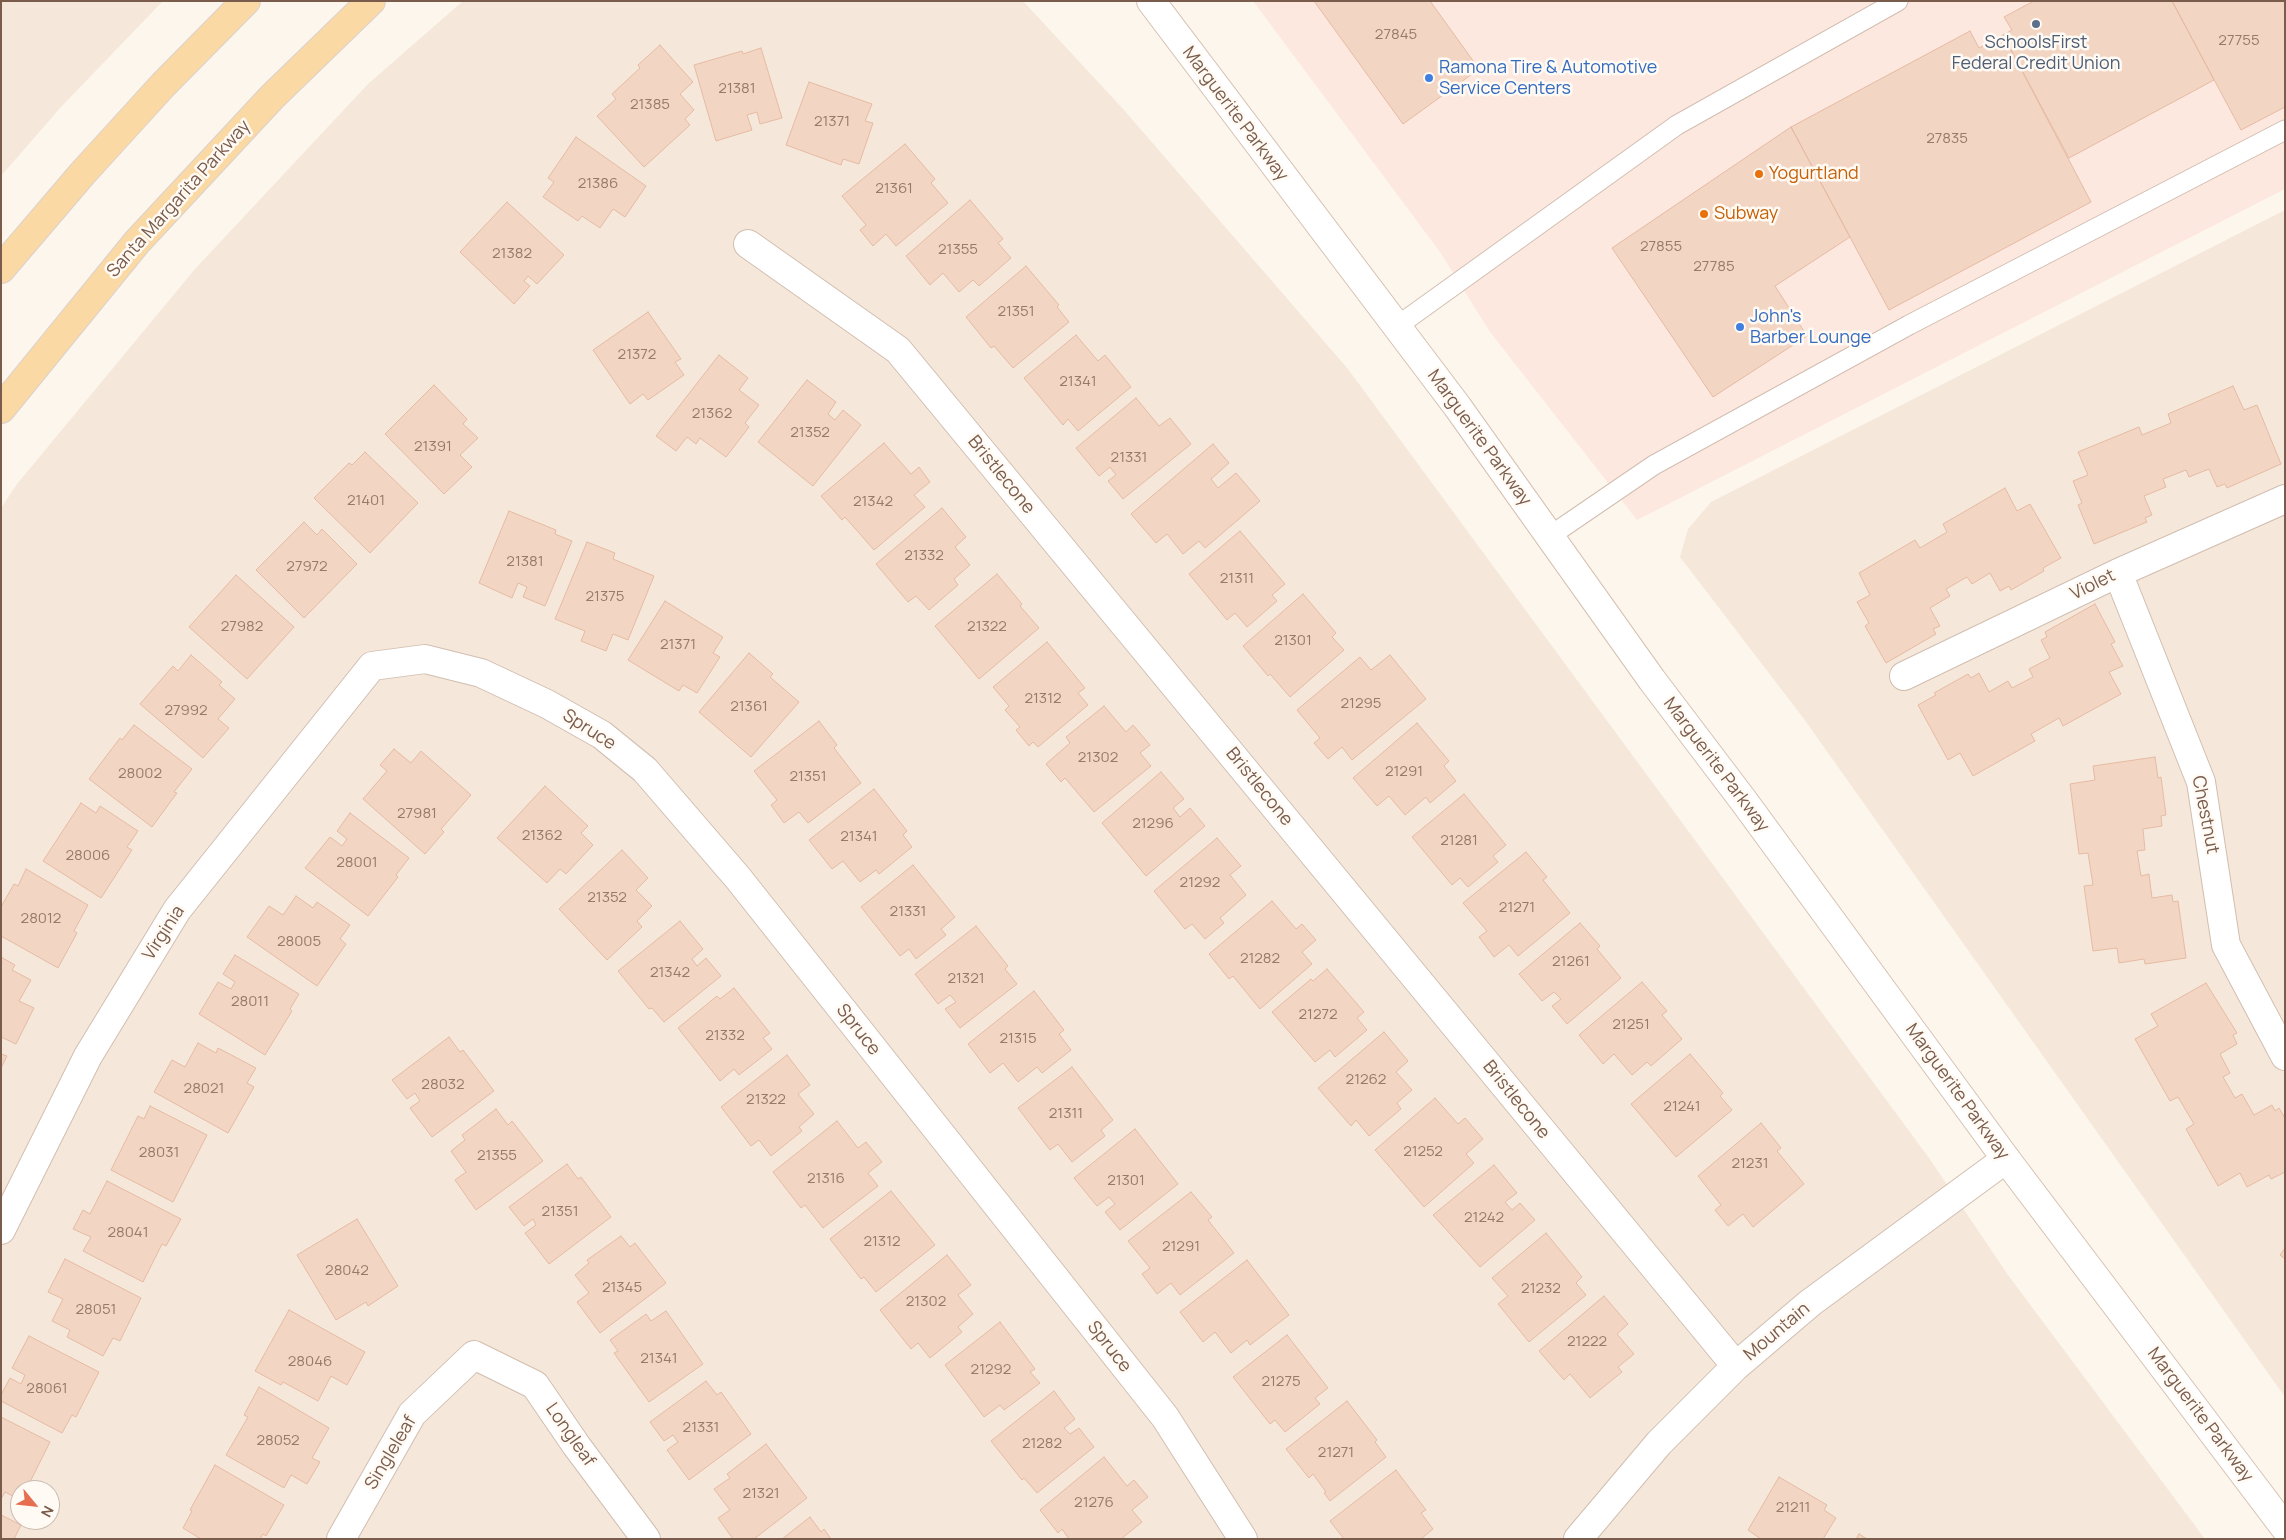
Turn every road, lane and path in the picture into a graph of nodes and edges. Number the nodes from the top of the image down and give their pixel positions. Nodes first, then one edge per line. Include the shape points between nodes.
1 (246, 1) edge
2 (371, 1) edge
3 (1898, 1) edge
4 (1154, 2) edge
5 (2285, 130) edge
6 (748, 244) dead end
7 (1, 269) edge
8 (1396, 327) junction
9 (1, 409) edge
10 (2285, 499) edge
11 (1550, 536) junction
12 (2118, 573) junction
13 (372, 666) joint
14 (1904, 676) dead end
15 (2281, 1043) edge
16 (2006, 1159) junction
17 (1, 1230) edge
18 (474, 1355) joint
19 (1736, 1366) junction
20 (2285, 1528) edge
21 (341, 1539) edge
22 (646, 1539) edge
23 (1243, 1539) edge
24 (1578, 1539) edge

1 - 7 main road via 163,85
2 - 9 main road, Santa Margarita Parkway via 272,97 143,235
3 - 8 lane via 1677,126
4 - 8 street, Marguerite Parkway
5 - 11 lane via 1910,325 1654,465
6 - 19 street, Bristlecone via 898,350
8 - 11 street, Marguerite Parkway
10 - 12 street, Violet
11 - 16 street, Marguerite Parkway via 1652,680
12 - 14 street, Violet
12 - 15 street, Chestnut via 2201,782 2226,945
13 - 17 street, Virginia via 177,910 88,1056
13 - 23 street, Spruce via 425,659 481,673 547,704 602,735 645,770 744,886 1165,1417
16 - 19 street, Mountain via 1810,1303
16 - 20 street, Marguerite Parkway
18 - 21 street, Singleleaf via 412,1414
18 - 22 street, Longleaf via 534,1385
19 - 24 street, Mountain via 1659,1443

